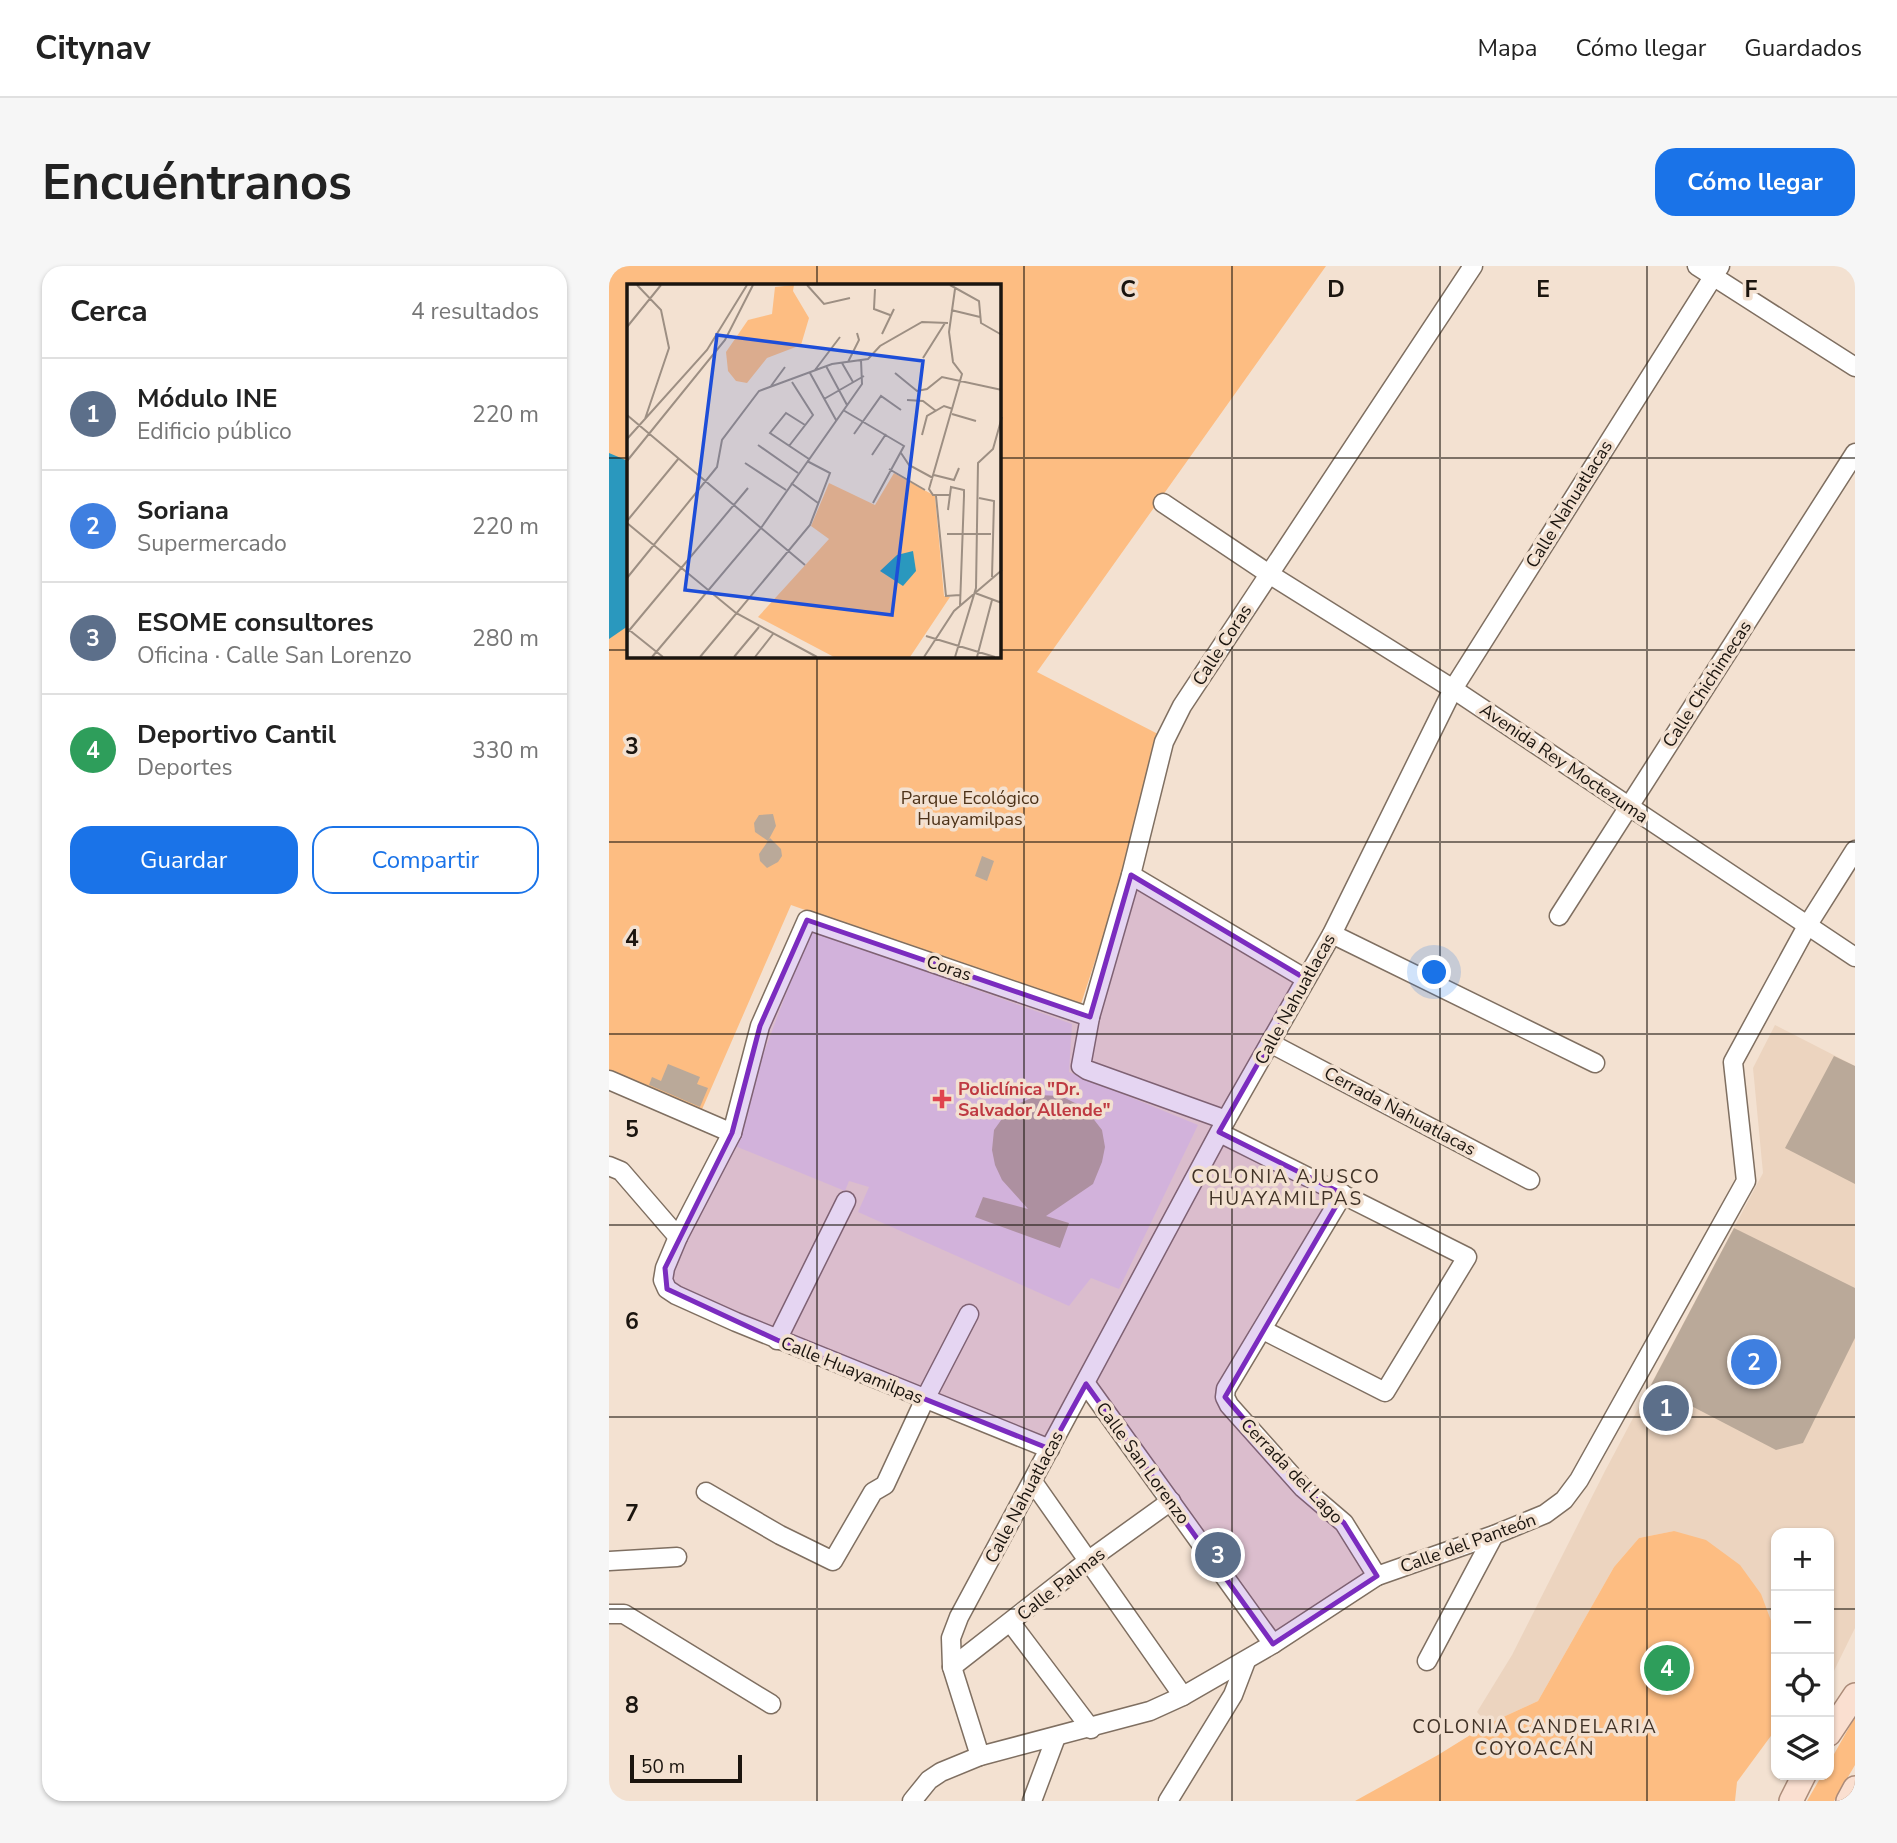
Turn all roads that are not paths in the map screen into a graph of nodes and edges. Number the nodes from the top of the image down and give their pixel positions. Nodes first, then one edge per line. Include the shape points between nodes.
1 (1473, 266) edge
2 (1697, 266) edge
3 (1716, 271) edge
4 (1855, 368) edge
5 (1855, 453) edge
6 (1163, 503) dead end
7 (1269, 574) junction
8 (1453, 689) junction
9 (1629, 807) junction
10 (1855, 850) edge
11 (1131, 875) junction
12 (1559, 916) dead end
13 (1807, 926) junction
14 (1332, 934) junction
15 (1855, 957) edge
16 (1306, 979) junction
17 (1090, 1017) junction
18 (1270, 1043) junction
19 (1595, 1063) dead end
20 (610, 1084) edge
21 (1223, 1126) junction
22 (732, 1133) junction
23 (609, 1166) edge
24 (1530, 1180) dead end
25 (1343, 1194) junction
26 (846, 1201) dead end
27 (678, 1237) junction
28 (968, 1314) dead end
29 (1263, 1330) junction
30 (777, 1340) junction
31 (1086, 1384) junction
32 (925, 1399) junction
33 (1050, 1449) junction
34 (1033, 1482) junction
35 (706, 1492) dead end
36 (1171, 1501) junction
37 (1494, 1535) junction
38 (677, 1558) dead end
39 (1089, 1560) junction
40 (609, 1561) edge
41 (1377, 1576) junction
42 (609, 1614) edge
43 (1011, 1623) junction
44 (1273, 1644) junction
45 (1246, 1661) junction
46 (1427, 1661) dead end
47 (952, 1667) junction
48 (1855, 1695) edge
49 (1183, 1696) junction
50 (771, 1704) dead end
51 (1834, 1726) edge
52 (1091, 1728) junction
53 (1056, 1737) junction
54 (980, 1756) junction
55 (1802, 1780) edge
56 (1855, 1788) edge
57 (912, 1801) edge
58 (1032, 1801) edge
59 (1168, 1801) edge
60 (1791, 1801) edge
61 (1848, 1801) edge

1 - 7 street, Calle Coras
2 - 3 street
3 - 4 street
3 - 8 street, Calle Nahuatlacas
5 - 9 street, Calle Chichimecas
6 - 7 street, Avenida Rey Moctezuma
7 - 8 street, Avenida Rey Moctezuma
7 - 11 street, Calle Coras via 1182,706 1164,742
8 - 9 street, Avenida Rey Moctezuma
8 - 14 street, Calle Nahuatlacas
9 - 12 street, Calle Chichimecas
9 - 13 street, Avenida Rey Moctezuma
10 - 13 street, Calle del Panteón
11 - 16 street
11 - 17 street, Calle Coras
13 - 15 street, Avenida Rey Moctezuma
13 - 37 street, Calle del Panteón via 1733,1062 1746,1181 1579,1480 1564,1500 1545,1514
14 - 16 street, Calle Nahuatlacas
14 - 19 street
16 - 18 street, Calle Nahuatlacas
17 - 21 street, Calle Coras via 1081,1066
17 - 22 street, Coras via 807,920 759,1026
18 - 21 street, Calle Nahuatlacas
18 - 24 street, Cerrada Nahuatlacas
20 - 22 street
21 - 25 street
21 - 31 street, Calle Nahuatlacas
22 - 27 street
23 - 27 street via 621,1171
25 - 29 street, Cerrada del Lago
25 - 29 street via 1467,1256 1385,1392
26 - 30 street
27 - 30 street, Calle Huayamilpas via 664,1268 667,1289
28 - 32 street
29 - 41 street, Cerrada del Lago via 1225,1397 1303,1488 1344,1523
30 - 32 street, Calle Huayamilpas
31 - 33 street, Calle Nahuatlacas
31 - 36 street, Calle San Lorenzo
32 - 33 street, Calle Huayamilpas
32 - 35 street via 885,1485 873,1492 833,1561
33 - 34 street, Calle Nahuatlacas
34 - 39 street
34 - 47 street, Calle Nahuatlacas via 959,1616 951,1638
36 - 39 street, Calle Palmas
36 - 44 street, Calle San Lorenzo
37 - 41 street, Calle del Panteón
37 - 46 street
38 - 40 street
39 - 43 street, Calle Palmas
39 - 49 street
41 - 44 street, Calle del Panteón
42 - 50 street via 624,1614
43 - 47 street, Calle Palmas
43 - 52 street
44 - 45 street, Calle del Panteón
45 - 49 street, Calle del Panteón
45 - 59 street via 1233,1695
47 - 54 street, Calle Nahuatlacas
48 - 51 main road
49 - 52 street, Calle del Panteón
52 - 53 street, Calle del Panteón
53 - 54 street, Calle del Panteón
53 - 58 street
54 - 57 street, Calle del Panteón via 941,1772
55 - 60 main road
56 - 61 main road

